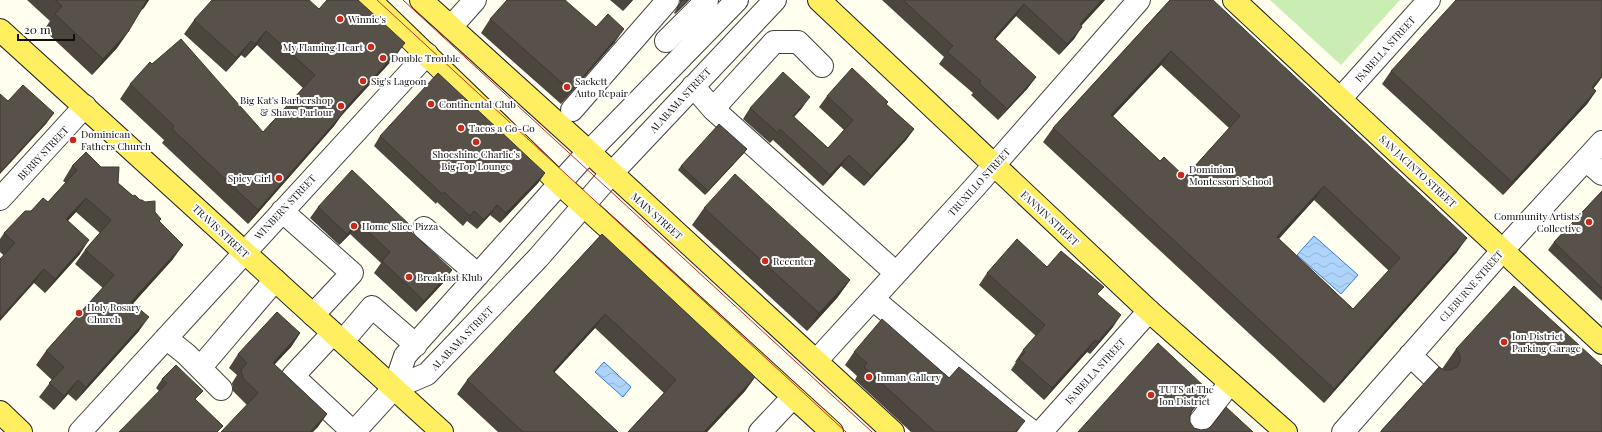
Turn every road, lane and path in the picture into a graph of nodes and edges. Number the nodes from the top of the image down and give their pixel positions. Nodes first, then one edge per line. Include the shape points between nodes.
1 (370, 0) edge
2 (421, 0) edge
3 (475, 0) edge
4 (668, 0) edge
5 (707, 0) edge
6 (737, 0) edge
7 (775, 0) edge
8 (819, 0) edge
9 (1139, 0) edge
10 (1234, 0) edge
11 (1429, 0) edge
12 (647, 25) junction
13 (451, 27) junction
14 (0, 30) edge
15 (666, 41) junction
16 (426, 54) junction
17 (683, 56) junction
18 (822, 66) dead end
19 (693, 86) junction
20 (1341, 98) junction
21 (85, 106) junction
22 (713, 109) junction
23 (572, 110) dead end
24 (1602, 142) edge
25 (589, 152) junction
26 (1586, 160) junction
27 (994, 165) junction
28 (611, 174) junction
29 (1602, 174) edge
30 (560, 184) junction
31 (0, 199) edge
32 (584, 206) junction
33 (282, 211) junction
34 (424, 228) dead end
35 (1502, 251) junction
36 (244, 252) junction
37 (896, 273) junction
38 (478, 275) junction
39 (275, 280) junction
40 (873, 299) junction
41 (1149, 311) junction
42 (313, 315) junction
43 (338, 337) junction
44 (166, 338) junction
45 (1602, 343) edge
46 (416, 345) junction
47 (1410, 355) junction
48 (816, 361) junction
49 (200, 368) junction
50 (1434, 378) edge
51 (1230, 382) junction
52 (394, 388) junction
53 (221, 389) dead end
54 (793, 397) junction
55 (0, 412) edge
56 (21, 432) edge
57 (80, 432) edge
58 (353, 432) edge
59 (442, 432) edge
60 (760, 432) edge
61 (832, 432) edge
62 (893, 432) edge
63 (1033, 432) edge
64 (1041, 432) edge
65 (1192, 432) edge
66 (1286, 432) edge
67 (1343, 432) edge

1 - 16 main road
2 - 13 main road, MAIN STREET
3 - 13 street
4 - 12 street
5 - 15 street
6 - 17 street
7 - 19 street, ALABAMA STREET
8 - 27 main road, FANNIN STREET
9 - 27 street, TRUXILLO STREET
10 - 20 main road, SAN JACINTO STREET
11 - 20 street, ISABELLA STREET
12 - 15 street
12 - 23 street
13 - 25 main road, MAIN STREET
14 - 21 main road, TRAVIS STREET
15 - 17 street
16 - 30 main road
16 - 33 street, WINBERN STREET
17 - 25 street
18 - 22 street via 798,42 774,42
19 - 22 street
19 - 28 street, ALABAMA STREET
20 - 35 main road, SAN JACINTO STREET
21 - 31 street, BERRY STREET
21 - 36 main road, TRAVIS STREET
22 - 37 street
24 - 26 street, CLEBURNE STREET
25 - 28 main road, MAIN STREET
25 - 30 street
26 - 29 street
26 - 35 street, CLEBURNE STREET
27 - 37 street, TRUXILLO STREET
27 - 41 main road, FANNIN STREET
28 - 32 street, ALABAMA STREET
28 - 48 main road, MAIN STREET
30 - 32 main road
30 - 38 street
32 - 52 street, ALABAMA STREET via 427,374
32 - 54 main road
33 - 36 street, WINBERN STREET
33 - 42 street via 352,273
34 - 38 street
35 - 45 main road, SAN JACINTO STREET
35 - 47 street, CLEBURNE STREET
36 - 39 main road, TRAVIS STREET
36 - 44 street, WINBERN STREET
37 - 40 street, TRUXILLO STREET
38 - 46 street
39 - 42 main road, TRAVIS STREET
39 - 49 street
40 - 48 street, TRUXILLO STREET
40 - 63 street
41 - 51 main road, FANNIN STREET
41 - 64 street, ISABELLA STREET
42 - 43 main road, TRAVIS STREET
43 - 46 street via 372,307
43 - 52 main road, TRAVIS STREET
43 - 58 street via 293,376
44 - 49 street
44 - 57 street, WINBERN STREET
46 - 52 street via 405,356
47 - 50 street
47 - 67 street, CLEBURNE STREET
48 - 62 main road, MAIN STREET
49 - 53 street
51 - 65 street
51 - 66 main road, FANNIN STREET
52 - 58 street
52 - 59 main road, TRAVIS STREET
54 - 60 street
54 - 61 main road
55 - 56 main road

